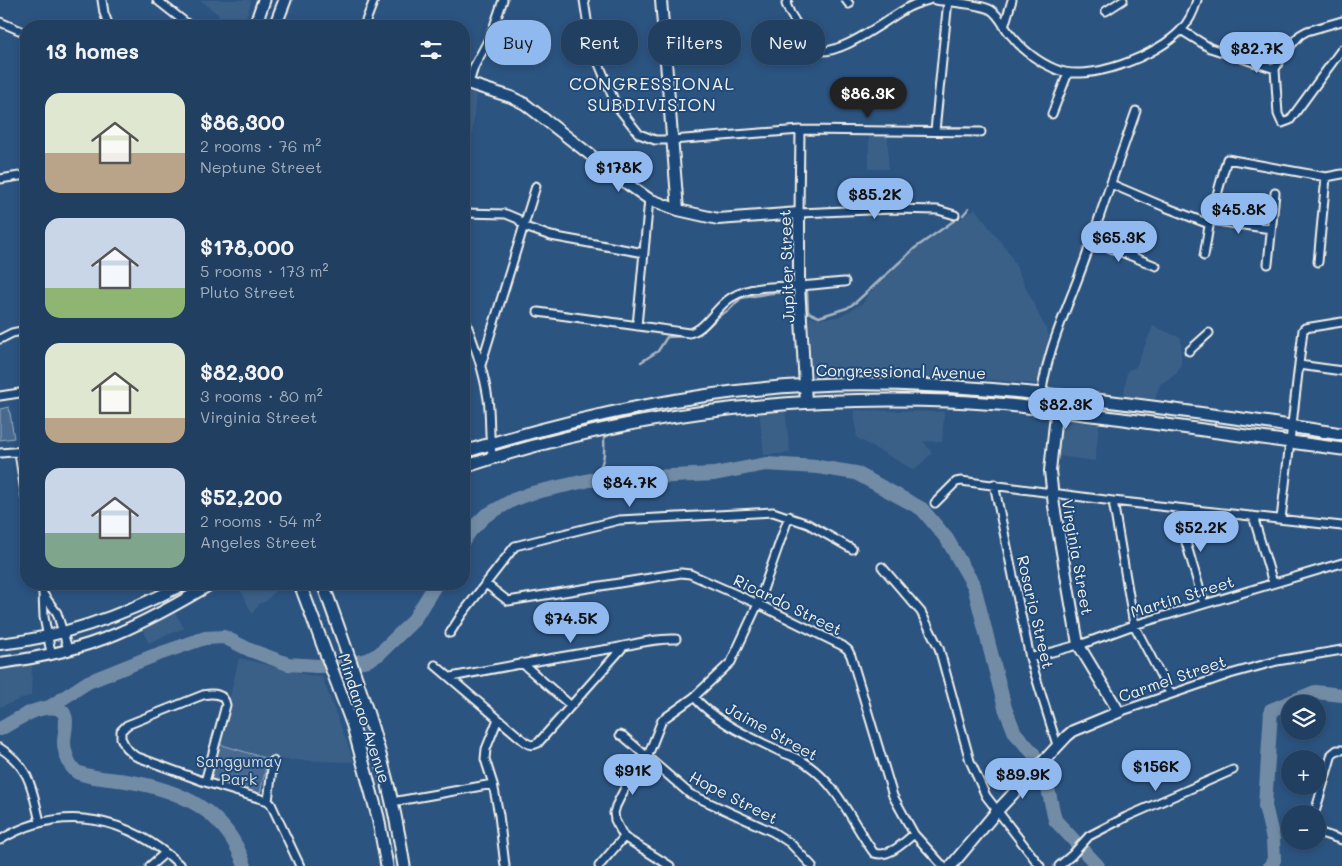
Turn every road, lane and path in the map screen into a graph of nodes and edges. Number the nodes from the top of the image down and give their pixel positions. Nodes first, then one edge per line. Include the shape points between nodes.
1 (102, 0) edge
2 (156, 0) edge
3 (264, 0) edge
4 (285, 0) edge
5 (374, 0) edge
6 (503, 0) edge
7 (584, 0) edge
8 (661, 0) edge
9 (788, 0) edge
10 (929, 0) edge
11 (935, 0) edge
12 (1012, 0) edge
13 (1123, 0) edge
14 (1197, 0) edge
15 (948, 1) edge
16 (1106, 11) dead end
17 (107, 20) edge
18 (182, 20) edge
19 (257, 20) edge
20 (280, 20) edge
21 (366, 20) edge
22 (1342, 21) edge
23 (0, 22) edge
24 (1004, 27) junction
25 (20, 30) edge
26 (1182, 30) junction
27 (1342, 49) edge
28 (1275, 69) junction
29 (1068, 74) junction
30 (470, 75) edge
31 (470, 84) edge
32 (1136, 111) dead end
33 (1052, 114) dead end
34 (800, 130) junction
35 (935, 131) junction
36 (981, 132) dead end
37 (672, 140) junction
38 (1342, 174) edge
39 (20, 176) edge
40 (1326, 177) junction
41 (0, 179) edge
42 (1111, 184) junction
43 (536, 186) dead end
44 (1275, 193) dead end
45 (649, 199) junction
46 (678, 210) junction
47 (470, 212) edge
48 (799, 213) junction
49 (954, 215) dead end
50 (1210, 222) junction
51 (525, 227) junction
52 (1271, 229) junction
53 (1091, 240) junction
54 (644, 253) junction
55 (1204, 256) dead end
56 (1318, 262) dead end
57 (1268, 264) dead end
58 (1156, 266) dead end
59 (845, 282) dead end
60 (799, 286) junction
61 (538, 312) dead end
62 (1342, 322) edge
63 (636, 326) junction
64 (20, 331) edge
65 (470, 333) edge
66 (1208, 333) dead end
67 (0, 339) edge
68 (1189, 351) dead end
69 (482, 365) junction
70 (1303, 365) junction
71 (1342, 371) edge
72 (805, 385) junction
73 (20, 393) edge
74 (1041, 394) junction
75 (1058, 395) junction
76 (0, 396) edge
77 (806, 402) junction
78 (1040, 408) junction
79 (1056, 410) junction
80 (1293, 427) junction
81 (1342, 434) edge
82 (1291, 442) junction
83 (489, 444) junction
84 (1342, 449) edge
85 (470, 450) edge
86 (20, 452) edge
87 (0, 454) edge
88 (493, 458) junction
89 (470, 465) edge
90 (994, 484) junction
91 (1052, 493) junction
92 (1113, 501) junction
93 (935, 502) dead end
94 (1176, 508) junction
95 (789, 516) junction
96 (1253, 516) junction
97 (1281, 519) junction
98 (1342, 526) edge
99 (852, 549) dead end
100 (1342, 563) edge
101 (882, 567) dead end
102 (486, 584) junction
103 (1273, 584) junction
104 (42, 590) edge
105 (172, 590) edge
106 (201, 590) edge
107 (302, 590) edge
108 (325, 590) edge
109 (43, 593) junction
110 (758, 604) junction
111 (1204, 604) junction
112 (1134, 625) junction
113 (63, 633) junction
114 (450, 633) dead end
115 (48, 637) junction
116 (676, 639) dead end
117 (0, 644) edge
118 (1078, 644) junction
119 (624, 646) junction
120 (68, 649) junction
121 (1342, 650) edge
122 (51, 653) junction
123 (1030, 658) junction
124 (0, 663) edge
125 (522, 663) junction
126 (435, 664) dead end
127 (451, 677) junction
128 (1170, 693) junction
129 (694, 697) junction
130 (570, 705) junction
131 (1119, 712) junction
132 (498, 719) junction
133 (620, 735) dead end
134 (1057, 744) junction
135 (3, 750) edge
136 (1342, 750) edge
137 (647, 758) junction
138 (273, 760) dead end
139 (384, 766) junction
140 (366, 769) junction
141 (1233, 770) dead end
142 (205, 782) junction
143 (493, 784) junction
144 (268, 801) junction
145 (392, 802) junction
146 (1317, 805) edge
147 (996, 810) junction
148 (40, 822) junction
149 (914, 834) junction
150 (1326, 835) edge
151 (624, 837) junction
152 (0, 840) edge
153 (1342, 840) edge
154 (165, 852) junction
155 (150, 866) edge
156 (181, 866) edge
157 (300, 866) edge
158 (388, 866) edge
159 (404, 866) edge
160 (505, 866) edge
161 (599, 866) edge
162 (670, 866) edge
163 (812, 866) edge
164 (943, 866) edge
165 (951, 866) edge
166 (1040, 866) edge
167 (1059, 866) edge

1 - 17 street
2 - 18 street
3 - 19 main road
4 - 20 main road
5 - 21 street
6 - 30 street
7 - 37 street via 589,33 616,105 639,134 655,140
8 - 37 street
9 - 10 street via 786,4 790,13 812,49 818,51 842,47 908,7
11 - 15 street
12 - 24 street
13 - 16 street
14 - 26 street
15 - 24 street via 991,10
15 - 35 street
22 - 28 street via 1300,35
23 - 25 street
24 - 29 street via 1041,62
26 - 28 street via 1210,48
26 - 29 street via 1162,46 1129,61
27 - 28 street via 1285,123 1278,114
29 - 33 street
31 - 45 street via 525,104
32 - 42 street
34 - 35 street
34 - 37 street
34 - 48 street, Jupiter Street
35 - 36 street
37 - 46 street
38 - 40 street
39 - 41 street
40 - 50 street via 1227,159
40 - 56 street
42 - 50 street
42 - 53 street
43 - 51 street
44 - 52 street
45 - 46 street
45 - 54 street
46 - 48 street via 718,218
47 - 51 street via 506,214 518,219
48 - 49 street via 884,209 938,210
48 - 60 street, Jupiter Street
50 - 52 street
50 - 55 street
51 - 54 street via 551,236
51 - 69 street
52 - 57 street
53 - 58 street
53 - 74 street via 1054,338
54 - 63 street
59 - 60 street
60 - 63 street via 746,290 731,297 692,333
60 - 72 street, Jupiter Street
61 - 63 street
62 - 70 street via 1303,330
64 - 67 street
65 - 69 street
66 - 68 street
69 - 83 street via 488,399
70 - 71 street
70 - 80 street
72 - 74 main road, Congressional Avenue via 880,384
72 - 77 street, Jupiter Street
72 - 83 main road, Congressional Avenue via 720,393 634,409
73 - 76 street
74 - 75 main road, Congressional Avenue
74 - 78 street
75 - 79 street, Virginia Street
75 - 80 main road, Congressional Avenue
77 - 78 main road, Congressional Avenue via 870,399 950,401
77 - 88 main road, Congressional Avenue via 722,408 633,423
78 - 79 main road, Congressional Avenue
79 - 82 main road, Congressional Avenue
79 - 91 street, Virginia Street via 1050,471
80 - 81 main road, Congressional Avenue
80 - 82 street
82 - 84 main road, Congressional Avenue
82 - 97 street
83 - 85 main road, Congressional Avenue
83 - 88 street
86 - 87 street
88 - 89 main road, Congressional Avenue
90 - 91 street
90 - 93 street via 956,482
90 - 123 street, Rosario Street
91 - 92 street
91 - 118 street, Virginia Street
92 - 94 street
92 - 112 street
94 - 96 street
94 - 111 street
95 - 99 street
95 - 102 street via 765,512 618,520 516,546
95 - 110 street
96 - 97 street
96 - 103 street
97 - 98 street
100 - 103 street, Martin Street
101 - 147 street via 921,612 939,648 970,761
102 - 110 street, Ricardo Street via 508,601 681,573
102 - 114 street
103 - 111 street, Martin Street
104 - 109 street
105 - 113 street via 140,606
106 - 120 street via 115,635
107 - 140 main road, Mindanao Avenue via 335,674
108 - 139 main road, Mindanao Avenue
109 - 113 street via 57,613
109 - 115 street
110 - 129 street via 731,662
110 - 149 street, Ricardo Street via 848,650 893,796
111 - 112 street, Martin Street
112 - 118 street, Martin Street
112 - 128 street
113 - 115 street
113 - 120 street
115 - 117 street
115 - 122 street
116 - 119 street via 659,638
118 - 123 street, Martin Street
118 - 131 street, Virginia Street
119 - 125 street
119 - 130 street
120 - 122 street
121 - 128 street, Carmel Street via 1277,661
122 - 124 street
123 - 134 street, Rosario Street
125 - 127 street
125 - 130 street
126 - 127 street
127 - 132 street
128 - 131 street, Carmel Street
129 - 137 street via 662,720
129 - 149 street, Jaime Street via 704,708 735,729 806,763 825,778 874,853 888,853
130 - 132 street via 534,745
131 - 134 street, Carmel Street via 1073,731
132 - 143 street via 486,749 487,770
133 - 137 street, Hope Street
134 - 147 street, Carmel Street
135 - 148 street via 27,774
136 - 146 street via 1332,754
137 - 151 street via 618,799 614,813
137 - 163 street, Hope Street via 690,794 790,843
138 - 144 street
139 - 140 main road
139 - 145 main road, Mindanao Avenue
140 - 158 main road, Mindanao Avenue
141 - 167 street via 1089,836
142 - 142 street via 225,699 216,694 203,695 127,725 121,731 126,748 135,756
142 - 144 street
143 - 145 street
143 - 160 street
144 - 157 street
145 - 159 main road, Mindanao Avenue
147 - 165 street, Carmel Street
147 - 166 street
148 - 152 street
148 - 154 street via 73,818 107,822 138,835
149 - 164 street, Ricardo Street
150 - 153 street
151 - 161 street
151 - 162 street
154 - 155 street
154 - 156 street

